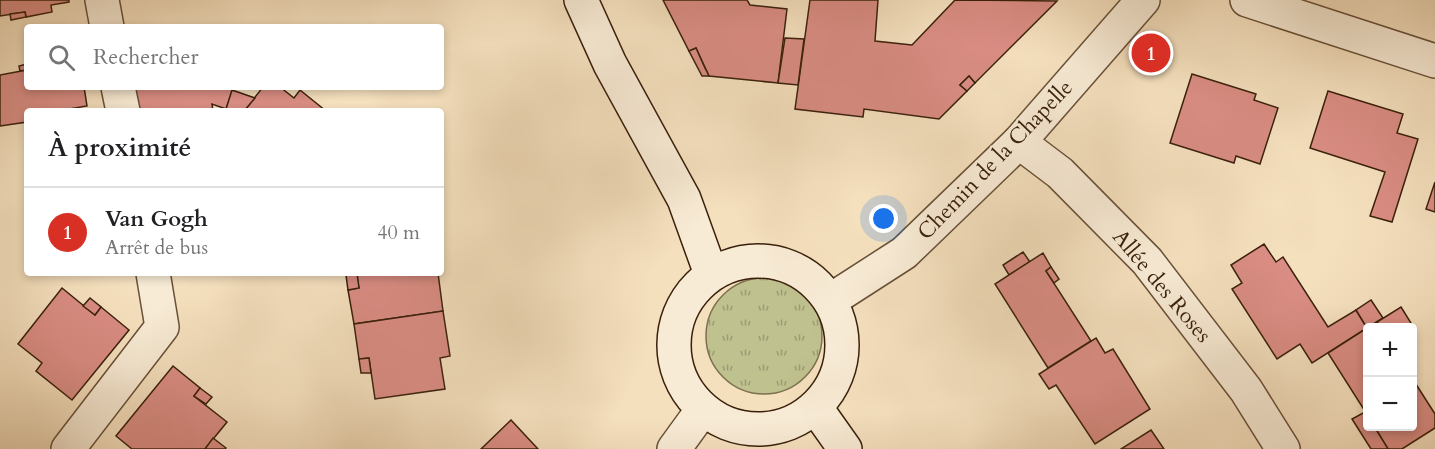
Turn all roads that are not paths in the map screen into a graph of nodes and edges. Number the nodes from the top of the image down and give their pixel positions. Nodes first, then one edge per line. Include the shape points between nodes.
1 (102, 0) edge
2 (581, 0) edge
3 (1143, 0) edge
4 (1247, 0) edge
5 (106, 24) edge
6 (1435, 61) edge
7 (119, 90) edge
8 (122, 108) edge
9 (1019, 142) junction
10 (711, 274) junction
11 (154, 276) edge
12 (831, 300) junction
13 (816, 408) junction
14 (703, 409) junction
15 (68, 449) edge
16 (674, 449) edge
17 (845, 449) edge
18 (1283, 449) edge

1 - 5 street
2 - 10 street via 610,64 684,199
3 - 9 street, Chemin de la Chapelle
4 - 6 street
7 - 8 street
9 - 12 street, Chemin de la Chapelle via 904,253
9 - 18 street, Allée des Roses via 1060,173 1147,261 1246,390
10 - 12 street via 736,263 763,260 789,265 813,280
10 - 14 street via 692,292 679,315 674,339 676,366 686,389
11 - 15 street via 162,327
12 - 13 street via 840,321 840,368 831,390
13 - 14 street via 795,422 772,429 747,429 723,422
13 - 17 street
14 - 16 street

